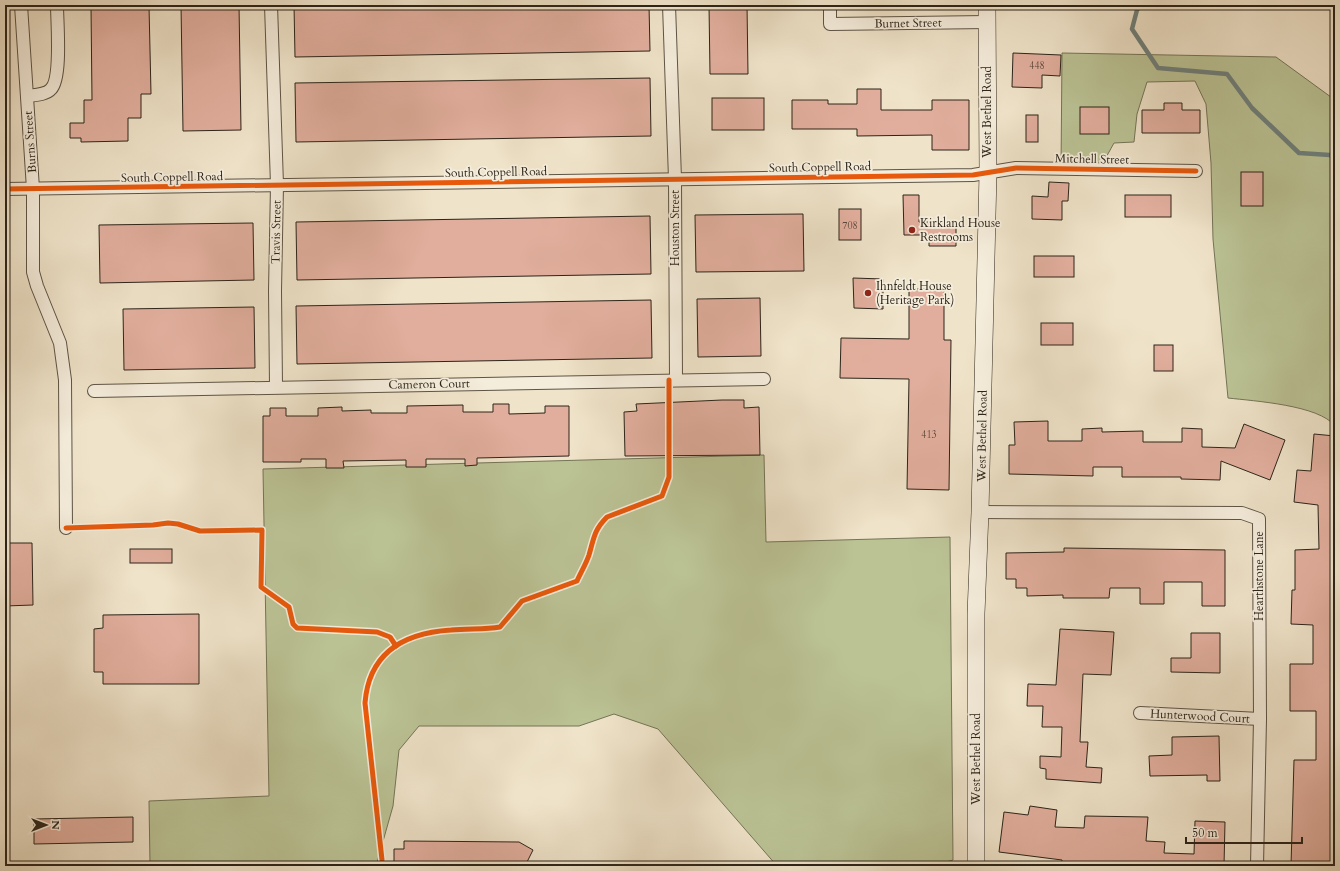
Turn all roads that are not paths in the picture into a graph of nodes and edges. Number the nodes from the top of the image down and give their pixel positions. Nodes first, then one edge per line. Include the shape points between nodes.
1 (21, 5) edge
2 (57, 5) edge
3 (271, 5) edge
4 (669, 5) edge
5 (830, 5) edge
6 (986, 5) edge
7 (987, 22) junction
8 (27, 96) junction
9 (1196, 171) dead end
10 (988, 173) junction
11 (676, 179) junction
12 (277, 185) junction
13 (5, 189) edge
14 (33, 189) junction
15 (764, 379) dead end
16 (676, 380) junction
17 (276, 386) junction
18 (94, 391) dead end
19 (980, 512) junction
20 (66, 528) dead end
21 (1140, 713) dead end
22 (1260, 719) junction
23 (976, 866) edge
24 (1257, 866) edge

1 - 8 street, Burns Street
2 - 8 street, Burns Street via 58,59 54,82 51,89 42,94
3 - 12 street, Travis Street
4 - 11 street, Houston Street
5 - 7 street, Burnet Street via 830,24
6 - 7 main road, West Bethel Road
7 - 10 main road, West Bethel Road
8 - 14 street, Burns Street
9 - 10 street, Mitchell Street via 1016,168
10 - 11 street, South Coppell Road
10 - 19 main road, West Bethel Road
11 - 12 street, South Coppell Road
11 - 16 street, Houston Street
12 - 14 street, South Coppell Road
12 - 17 street, Travis Street
13 - 14 street, South Coppell Road
14 - 20 street, Burns Street via 33,272 60,343 64,380
15 - 16 street, Cameron Court
16 - 17 street, Cameron Court
17 - 18 street, Cameron Court
19 - 22 street, Hearthstone Lane via 1242,513 1259,518
19 - 23 main road, West Bethel Road via 976,614
21 - 22 street, Hunterwood Court
22 - 24 street, Hearthstone Lane

